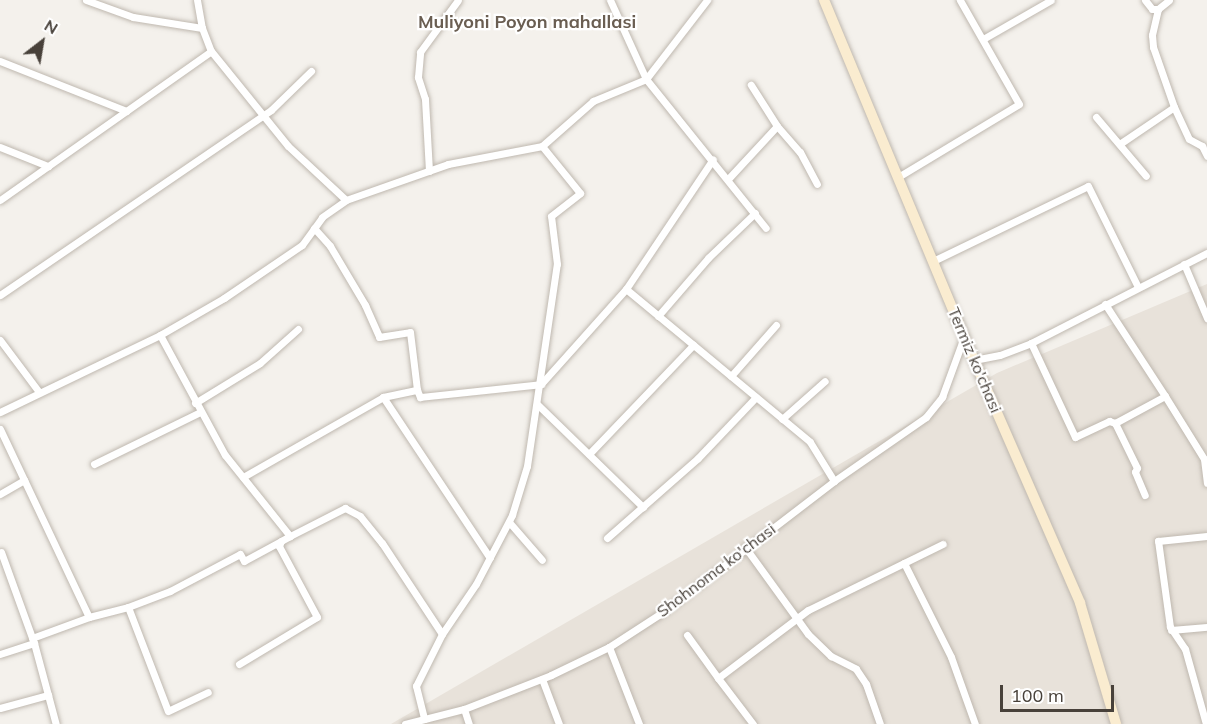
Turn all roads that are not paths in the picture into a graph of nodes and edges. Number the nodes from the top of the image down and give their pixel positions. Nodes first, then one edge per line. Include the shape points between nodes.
1 (86, 0) edge
2 (197, 0) edge
3 (458, 0) edge
4 (610, 0) edge
5 (707, 0) edge
6 (824, 0) edge
7 (960, 0) edge
8 (1051, 0) edge
9 (1145, 0) edge
10 (1169, 0) edge
11 (1158, 9) junction
12 (202, 28) junction
13 (983, 39) junction
14 (211, 51) junction
15 (0, 61) edge
16 (311, 71) dead end
17 (646, 79) junction
18 (751, 85) dead end
19 (1174, 106) junction
20 (126, 111) junction
21 (263, 116) junction
22 (1096, 117) dead end
23 (777, 126) junction
24 (1121, 143) junction
25 (542, 146) junction
26 (0, 147) edge
27 (1207, 156) edge
28 (713, 159) junction
29 (48, 166) junction
30 (429, 171) junction
31 (1146, 176) dead end
32 (898, 177) junction
33 (728, 178) junction
34 (817, 184) dead end
35 (0, 200) edge
36 (346, 200) junction
37 (754, 213) junction
38 (314, 228) junction
39 (766, 228) dead end
40 (1207, 253) edge
41 (933, 261) junction
42 (1184, 264) junction
43 (1138, 287) junction
44 (626, 289) junction
45 (0, 295) edge
46 (1105, 304) junction
47 (658, 316) junction
48 (1207, 318) edge
49 (776, 325) dead end
50 (298, 329) dead end
51 (160, 335) junction
52 (964, 337) junction
53 (0, 340) edge
54 (1031, 344) junction
55 (693, 345) junction
56 (974, 360) junction
57 (731, 376) junction
58 (825, 381) dead end
59 (541, 384) junction
60 (417, 390) junction
61 (39, 392) junction
62 (1165, 396) junction
63 (383, 397) junction
64 (756, 397) junction
65 (195, 403) junction
66 (537, 404) junction
67 (0, 412) edge
68 (201, 412) junction
69 (782, 419) junction
70 (1115, 423) junction
71 (0, 429) edge
72 (589, 454) junction
73 (94, 464) dead end
74 (243, 477) junction
75 (24, 480) junction
76 (834, 481) junction
77 (1207, 483) edge
78 (0, 494) edge
79 (1145, 495) dead end
80 (643, 507) junction
81 (509, 522) junction
82 (290, 536) junction
83 (1207, 536) edge
84 (607, 538) dead end
85 (281, 541) junction
86 (943, 544) dead end
87 (745, 547) junction
88 (1, 552) edge
89 (489, 558) junction
90 (542, 560) dead end
91 (904, 563) junction
92 (129, 607) junction
93 (89, 617) junction
94 (796, 618) junction
95 (1207, 627) edge
96 (1172, 630) junction
97 (442, 634) junction
98 (687, 635) dead end
99 (33, 640) junction
100 (609, 647) junction
101 (0, 654) edge
102 (239, 664) dead end
103 (718, 678) junction
104 (542, 679) junction
105 (208, 693) dead end
106 (48, 695) junction
107 (0, 708) edge
108 (464, 709) junction
109 (424, 719) junction
110 (56, 724) edge
111 (405, 724) edge
112 (469, 724) edge
113 (559, 724) edge
114 (639, 724) edge
115 (753, 724) edge
116 (880, 724) edge
117 (975, 724) edge
118 (1116, 724) edge
119 (1206, 724) edge

1 - 12 street via 133,17
2 - 12 street
3 - 30 street via 420,52 418,77 425,99
4 - 17 street
5 - 17 street
6 - 32 main road, Termiz ko'chasi
7 - 13 street
8 - 13 street
9 - 11 street via 1148,7
10 - 11 street
11 - 19 street via 1153,47
12 - 14 street
13 - 32 street via 1019,104
14 - 20 street
14 - 21 street
15 - 20 street
16 - 21 street
17 - 25 street via 594,101
17 - 28 street
18 - 23 street
19 - 24 street
19 - 27 street via 1189,140 1202,146
20 - 29 street
21 - 36 street via 288,146
21 - 45 street
22 - 24 street
23 - 33 street
23 - 34 street via 800,152
24 - 31 street
25 - 30 street
25 - 59 street via 580,193 551,216 557,264
26 - 29 street
28 - 33 street
28 - 44 street
29 - 35 street
30 - 36 street
32 - 41 main road, Termiz ko'chasi
33 - 37 street
36 - 38 street via 322,217
37 - 39 street
37 - 47 street
38 - 51 street via 302,245 288,255
38 - 60 street via 330,246 379,337 410,332
40 - 42 street
41 - 43 street via 1088,186
41 - 52 main road, Termiz ko'chasi
42 - 43 street
42 - 48 street
43 - 46 street
44 - 47 street
44 - 59 street
46 - 54 street
46 - 62 street
47 - 55 street
49 - 57 street
50 - 65 street via 260,363
51 - 61 street
51 - 65 street
52 - 56 main road, Termiz ko'chasi
52 - 76 street, Shohnoma ko'chasi via 942,397 926,417
53 - 61 street
54 - 56 street via 1000,356
54 - 70 street via 1075,437 1109,421
55 - 57 street
55 - 72 street
56 - 118 main road, Termiz ko'chasi via 1080,603
57 - 64 street
58 - 69 street
59 - 60 street via 420,397
59 - 66 street
60 - 63 street
61 - 67 street
62 - 70 street
62 - 77 street via 1204,459
63 - 74 street
63 - 89 street
64 - 69 street
64 - 80 street via 698,458
65 - 68 street
66 - 72 street
66 - 81 street via 527,466
68 - 73 street
68 - 74 street via 225,455
69 - 76 street via 810,442
70 - 79 street
71 - 75 street
72 - 80 street
74 - 82 street
75 - 78 street
75 - 93 street
76 - 87 street, Shohnoma ko'chasi
80 - 84 street
81 - 89 street
81 - 90 street
82 - 85 street
82 - 97 street via 345,508 353,510 382,543
83 - 96 street via 1158,541
85 - 92 street via 244,561 240,554 170,591
85 - 102 street via 279,546 317,617
86 - 91 street
87 - 94 street
87 - 100 street, Shohnoma ko'chasi via 666,609
88 - 99 street
89 - 97 street
91 - 94 street
91 - 117 street via 951,657
92 - 93 street
92 - 105 street via 168,711
93 - 99 street
94 - 103 street
94 - 116 street via 831,656 856,669 866,684
95 - 96 street
96 - 119 street via 1185,649
97 - 109 street via 416,686
98 - 103 street
99 - 101 street
99 - 106 street
100 - 104 street, Shohnoma ko'chasi
100 - 114 street
103 - 115 street
104 - 108 street, Shohnoma ko'chasi
104 - 113 street
106 - 107 street
106 - 110 street
108 - 109 street, Shohnoma ko'chasi
108 - 112 street
109 - 111 street, Shohnoma ko'chasi

